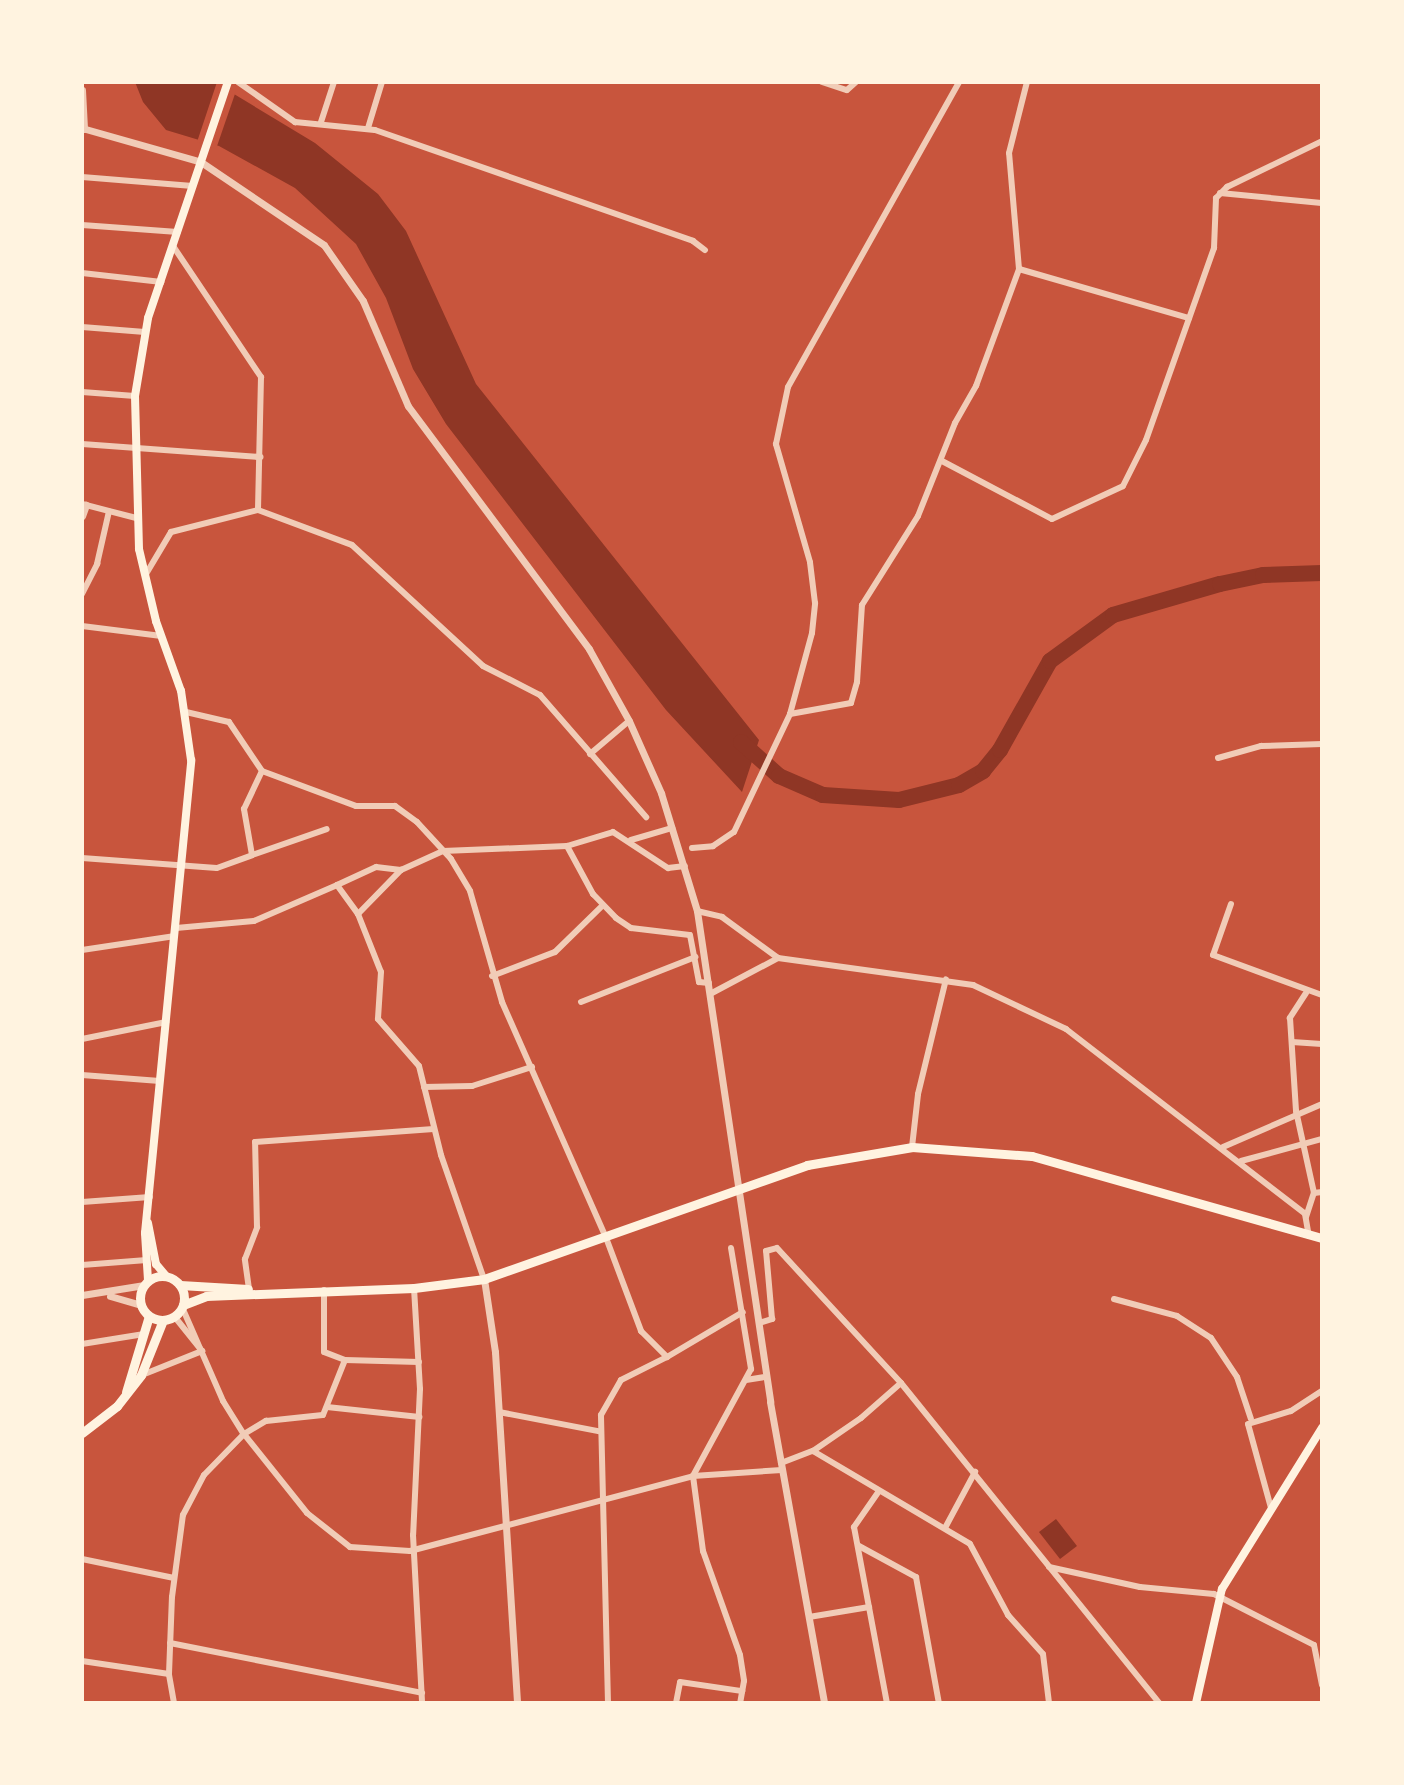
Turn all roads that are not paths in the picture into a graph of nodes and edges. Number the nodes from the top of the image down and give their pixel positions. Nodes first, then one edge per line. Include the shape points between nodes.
1 (238, 82) edge
2 (334, 82) edge
3 (382, 82) edge
4 (822, 82) edge
5 (856, 82) edge
6 (959, 82) edge
7 (1027, 82) edge
8 (227, 83) edge
9 (82, 90) edge
10 (321, 122) junction
11 (83, 128) edge
12 (368, 128) junction
13 (1322, 141) edge
14 (201, 162) junction
15 (82, 177) edge
16 (193, 186) junction
17 (1220, 193) junction
18 (1322, 203) edge
19 (82, 225) edge
20 (178, 232) junction
21 (173, 246) junction
22 (705, 250) dead end
23 (1019, 269) junction
24 (82, 273) edge
25 (161, 282) junction
26 (1189, 318) junction
27 (82, 327) edge
28 (145, 332) junction
29 (82, 392) edge
30 (135, 396) junction
31 (82, 444) edge
32 (133, 448) junction
33 (261, 457) junction
34 (942, 461) junction
35 (84, 505) edge
36 (258, 510) junction
37 (109, 511) junction
38 (82, 516) edge
39 (136, 518) junction
40 (144, 578) junction
41 (82, 594) edge
42 (82, 626) edge
43 (161, 636) junction
44 (186, 712) junction
45 (790, 714) junction
46 (629, 721) junction
47 (1322, 744) edge
48 (590, 754) junction
49 (1218, 758) dead end
50 (262, 771) junction
51 (646, 817) dead end
52 (672, 828) junction
53 (327, 829) dead end
54 (631, 840) junction
55 (567, 846) junction
56 (692, 848) dead end
57 (443, 851) junction
58 (252, 855) junction
59 (82, 858) edge
60 (183, 865) junction
61 (685, 866) junction
62 (401, 870) junction
63 (337, 885) junction
64 (1231, 904) dead end
65 (602, 906) junction
66 (697, 911) junction
67 (358, 914) junction
68 (175, 932) junction
69 (82, 950) edge
70 (695, 957) junction
71 (778, 958) junction
72 (492, 976) junction
73 (946, 979) junction
74 (711, 984) junction
75 (712, 993) junction
76 (1306, 993) junction
77 (1322, 995) edge
78 (581, 1002) dead end
79 (166, 1022) junction
80 (82, 1039) edge
81 (1292, 1042) junction
82 (1322, 1044) edge
83 (532, 1067) junction
84 (82, 1075) edge
85 (160, 1081) junction
86 (424, 1087) junction
87 (1322, 1104) edge
88 (1296, 1111) junction
89 (434, 1129) junction
90 (1322, 1139) edge
91 (1303, 1141) junction
92 (912, 1147) junction
93 (1223, 1147) junction
94 (1240, 1161) junction
95 (741, 1186) junction
96 (1318, 1193) edge
97 (150, 1197) junction
98 (82, 1202) edge
99 (1306, 1217) junction
100 (148, 1222) junction
101 (605, 1235) junction
102 (1309, 1236) junction
103 (1322, 1238) edge
104 (731, 1248) dead end
105 (147, 1260) junction
106 (82, 1265) edge
107 (166, 1276) junction
108 (484, 1279) junction
109 (146, 1283) junction
110 (180, 1285) junction
111 (414, 1288) junction
112 (249, 1289) junction
113 (324, 1290) junction
114 (271, 1291) junction
115 (82, 1295) edge
116 (96, 1295) junction
117 (1114, 1299) dead end
118 (141, 1305) junction
119 (183, 1306) junction
120 (743, 1312) junction
121 (149, 1316) junction
122 (174, 1316) junction
123 (163, 1320) junction
124 (759, 1323) junction
125 (146, 1334) junction
126 (82, 1344) edge
127 (202, 1351) junction
128 (667, 1357) junction
129 (345, 1360) junction
130 (419, 1362) junction
131 (141, 1375) junction
132 (766, 1377) junction
133 (746, 1380) junction
134 (901, 1383) junction
135 (1322, 1391) edge
136 (125, 1395) junction
137 (327, 1407) junction
138 (499, 1412) junction
139 (419, 1417) junction
140 (1251, 1419) junction
141 (1322, 1428) edge
142 (598, 1431) junction
143 (82, 1433) edge
144 (244, 1434) junction
145 (813, 1451) junction
146 (781, 1466) junction
147 (975, 1472) junction
148 (693, 1476) junction
149 (879, 1491) junction
150 (601, 1501) junction
151 (1271, 1508) junction
152 (506, 1523) junction
153 (945, 1528) junction
154 (859, 1546) junction
155 (414, 1549) junction
156 (82, 1559) edge
157 (1049, 1567) junction
158 (174, 1578) junction
159 (1219, 1597) junction
160 (869, 1607) junction
161 (809, 1617) junction
162 (170, 1643) junction
163 (82, 1661) edge
164 (169, 1674) junction
165 (1322, 1685) edge
166 (742, 1691) junction
167 (422, 1693) junction
168 (174, 1703) edge
169 (422, 1703) edge
170 (517, 1703) edge
171 (608, 1703) edge
172 (676, 1703) edge
173 (740, 1703) edge
174 (824, 1703) edge
175 (887, 1703) edge
176 (939, 1703) edge
177 (1049, 1703) edge
178 (1159, 1703) edge
179 (1196, 1703) edge

1 - 10 street via 295,122
2 - 10 street
3 - 12 street
4 - 5 street via 847,90
6 - 45 street via 795,374 777,421 780,469 810,562 815,603
7 - 23 street via 1009,153
8 - 14 main road
9 - 11 street
10 - 12 street
11 - 14 street
12 - 22 street via 693,241
13 - 17 street
14 - 16 main road
14 - 46 street via 305,228 347,274 408,406 589,649
15 - 16 street
16 - 20 main road
17 - 18 street
17 - 26 street via 1214,204 1214,248
19 - 20 street
20 - 21 main road
21 - 25 main road
21 - 33 street via 261,377
23 - 26 street
23 - 34 street
24 - 25 street
25 - 28 main road
26 - 34 street via 1137,463 1123,486 1052,519
27 - 28 street
28 - 30 main road
29 - 30 street
30 - 32 main road
31 - 32 street
32 - 33 street
32 - 39 main road
33 - 36 street
34 - 45 street via 918,516 862,605 851,703
35 - 37 street
35 - 38 street
36 - 40 street via 171,532
36 - 48 street via 352,545 483,666 540,695
37 - 39 street
37 - 41 street via 97,564
39 - 40 main road
40 - 43 main road
42 - 43 street
43 - 44 main road
44 - 50 street via 229,722
44 - 60 main road via 191,760
45 - 56 street via 726,840
46 - 48 street
46 - 52 street
47 - 49 street via 1261,746
48 - 51 street
50 - 57 street via 356,806 395,806
50 - 58 street via 244,809
52 - 54 street
52 - 61 street
53 - 58 street
54 - 55 street via 613,832
54 - 61 street via 668,868
55 - 57 street
55 - 65 street
57 - 62 street
57 - 72 street via 470,891
58 - 60 street via 217,868
59 - 60 street
60 - 68 main road
61 - 66 street
62 - 63 street via 376,867
62 - 67 street
63 - 67 street
63 - 68 street via 254,921
64 - 76 street via 1213,955
65 - 70 street via 631,928 690,935
65 - 72 street via 555,952
66 - 71 street via 722,917
66 - 74 street
67 - 86 street via 383,979 378,1019 419,1066
68 - 69 street
68 - 79 main road
70 - 74 street via 699,982
70 - 78 street
71 - 73 street
71 - 75 street
72 - 83 street
73 - 92 street via 918,1094
73 - 93 street via 1010,1000 1078,1036
74 - 75 street
75 - 95 street
76 - 77 street
76 - 81 street via 1290,1018
79 - 80 street
79 - 85 main road
81 - 82 street
81 - 88 street
83 - 86 street via 472,1086
83 - 101 street
84 - 85 street
85 - 97 main road
86 - 89 street
87 - 88 street
88 - 91 street
88 - 93 street
89 - 108 street
89 - 112 street via 255,1142 257,1227 245,1259
90 - 91 street
91 - 94 street
91 - 96 street
92 - 95 main road via 843,1156
92 - 102 main road via 1032,1156
93 - 94 street
94 - 99 street
95 - 101 main road
95 - 124 street
96 - 99 street
97 - 98 street
97 - 100 main road
99 - 102 street
100 - 105 main road
100 - 107 main road via 156,1264
101 - 108 main road
101 - 128 street via 641,1331
102 - 103 main road
104 - 120 street
105 - 106 street
105 - 109 main road
107 - 109 main road
107 - 110 main road
108 - 111 main road
108 - 138 street via 491,1304
109 - 116 street
109 - 118 main road
110 - 112 main road
110 - 119 main road
111 - 113 main road
111 - 130 street
112 - 114 main road
113 - 114 main road
113 - 129 street via 324,1352
114 - 119 main road via 196,1298
115 - 116 street
116 - 118 street
117 - 140 street via 1177,1316 1211,1338 1237,1377
118 - 121 main road
119 - 122 main road
119 - 127 street
120 - 128 street
120 - 133 street via 751,1369
121 - 123 main road
121 - 125 main road
122 - 123 main road
122 - 127 street
123 - 131 main road
124 - 132 street
124 - 134 street via 772,1319 766,1251 777,1248
125 - 126 street via 137,1331
125 - 136 main road
127 - 131 street
127 - 144 street
128 - 142 street via 616,1386 603,1407
129 - 130 street
129 - 137 street
130 - 139 street
131 - 136 main road
132 - 133 street
132 - 146 street
133 - 148 street
134 - 145 street
134 - 147 street
135 - 140 street via 1291,1411
136 - 143 main road
137 - 139 street
137 - 144 street via 323,1415 266,1421
138 - 142 street
138 - 152 street
139 - 155 street
140 - 151 street via 1257,1467
141 - 151 main road
142 - 150 street
144 - 155 street via 279,1482 338,1541 365,1550
144 - 158 street via 222,1452 193,1492 178,1535
145 - 146 street
145 - 149 street
146 - 148 street
146 - 161 street
147 - 153 street
147 - 157 street
148 - 150 street
148 - 166 street via 703,1551 740,1655
149 - 153 street
149 - 154 street via 854,1527
150 - 152 street
150 - 171 street
151 - 159 main road
152 - 155 street
152 - 170 street
153 - 177 street via 981,1557 996,1596 1043,1654
154 - 160 street
154 - 176 street via 916,1577
155 - 167 street
156 - 158 street
157 - 159 street
157 - 178 street
158 - 162 street
159 - 165 street via 1314,1645
159 - 179 main road
160 - 161 street
160 - 175 street
161 - 174 street
162 - 164 street
162 - 167 street
163 - 164 street
164 - 168 street
166 - 172 street via 680,1682
166 - 173 street
167 - 169 street

